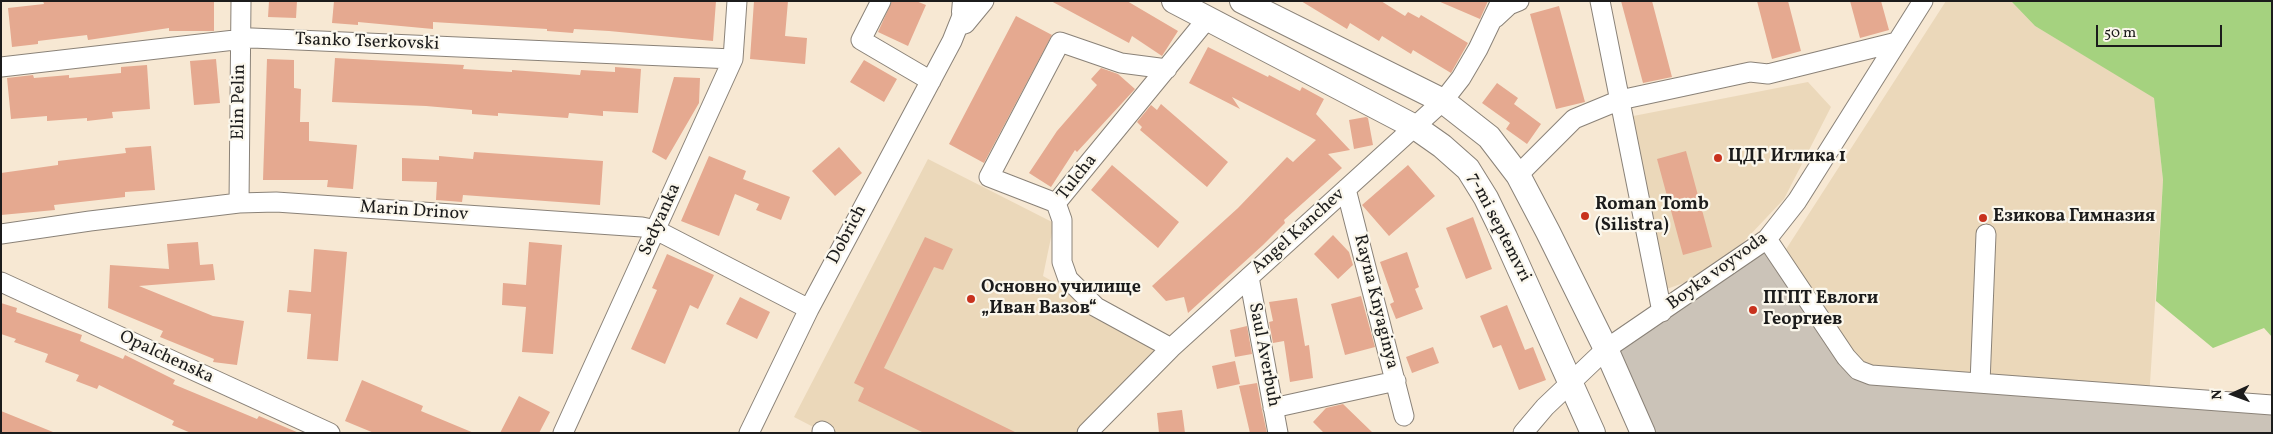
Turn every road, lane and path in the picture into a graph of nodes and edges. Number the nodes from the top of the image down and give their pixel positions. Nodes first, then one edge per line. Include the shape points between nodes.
1 (241, 1) edge
2 (737, 1) edge
3 (881, 1) edge
4 (1174, 1) edge
5 (1242, 1) edge
6 (1501, 1) edge
7 (1519, 1) edge
8 (1600, 1) edge
9 (1923, 1) edge
10 (970, 4) edge
11 (1494, 18) junction
12 (1207, 19) junction
13 (241, 39) junction
14 (1897, 42) junction
15 (733, 59) junction
16 (1, 67) edge
17 (1167, 69) junction
18 (931, 80) junction
19 (1620, 100) junction
20 (1443, 101) junction
21 (1415, 127) junction
22 (1518, 174) junction
23 (1346, 189) junction
24 (239, 203) junction
25 (1056, 203) junction
26 (656, 230) junction
27 (1, 234) edge
28 (1986, 234) dead end
29 (1767, 239) junction
30 (1248, 277) junction
31 (1, 282) edge
32 (809, 309) junction
33 (1662, 312) junction
34 (1171, 348) junction
35 (1606, 349) junction
36 (1396, 381) junction
37 (1571, 382) junction
38 (1980, 383) junction
39 (2272, 405) edge
40 (1273, 408) junction
41 (1404, 416) dead end
42 (330, 433) edge
43 (563, 433) edge
44 (749, 433) edge
45 (1087, 433) edge
46 (1278, 433) edge
47 (1523, 433) edge
48 (1593, 433) edge
49 (1642, 433) edge

1 - 13 street, Elin Pelin
2 - 15 street, Sedyanka
3 - 18 street via 861,40
4 - 12 main road, 7-mi septemvri
5 - 20 main road
6 - 11 street, Angel Kanchev
7 - 11 street, Angel Kanchev
8 - 19 street
9 - 14 street, Boyka voyvoda
10 - 18 street, Dobrich
11 - 20 street, Angel Kanchev via 1461,78
12 - 17 street, Tulcha
12 - 21 main road, 7-mi septemvri
13 - 15 street, Tsanko Tserkovski
13 - 16 street, Tsanko Tserkovski
13 - 24 street, Elin Pelin
14 - 19 street via 1768,74 1750,72
14 - 29 street, Boyka voyvoda via 1796,201
15 - 26 street, Sedyanka
17 - 25 street, Tulcha
17 - 25 street via 1121,63 1060,42 989,177
18 - 32 street, Dobrich
19 - 22 street via 1574,119
19 - 33 street
20 - 21 street, Angel Kanchev
20 - 22 main road via 1489,137
21 - 23 street, Angel Kanchev
21 - 37 main road, 7-mi septemvri via 1468,169 1477,183
22 - 35 main road
23 - 30 street, Angel Kanchev
23 - 36 street, Rayna Knyaginya
24 - 26 street, Marin Drinov via 286,203
24 - 27 street, Marin Drinov
25 - 34 street, Tulcha via 1062,220 1062,262 1068,279 1096,306
26 - 32 street, Marin Drinov
26 - 43 street, Sedyanka
28 - 38 street
29 - 33 street, Boyka voyvoda
29 - 38 street via 1858,370 1871,375
30 - 34 street, Angel Kanchev
30 - 40 street, Saul Averbuh
31 - 42 street, Opalchenska
32 - 44 street, Dobrich
33 - 35 street, Boyka voyvoda
34 - 45 street, Angel Kanchev
35 - 37 street, Boyka voyvoda
35 - 49 main road
36 - 40 street
36 - 41 street, Rayna Knyaginya
37 - 47 street, Boyka voyvoda
37 - 48 main road, 7-mi septemvri
38 - 39 street
40 - 46 street, Saul Averbuh

